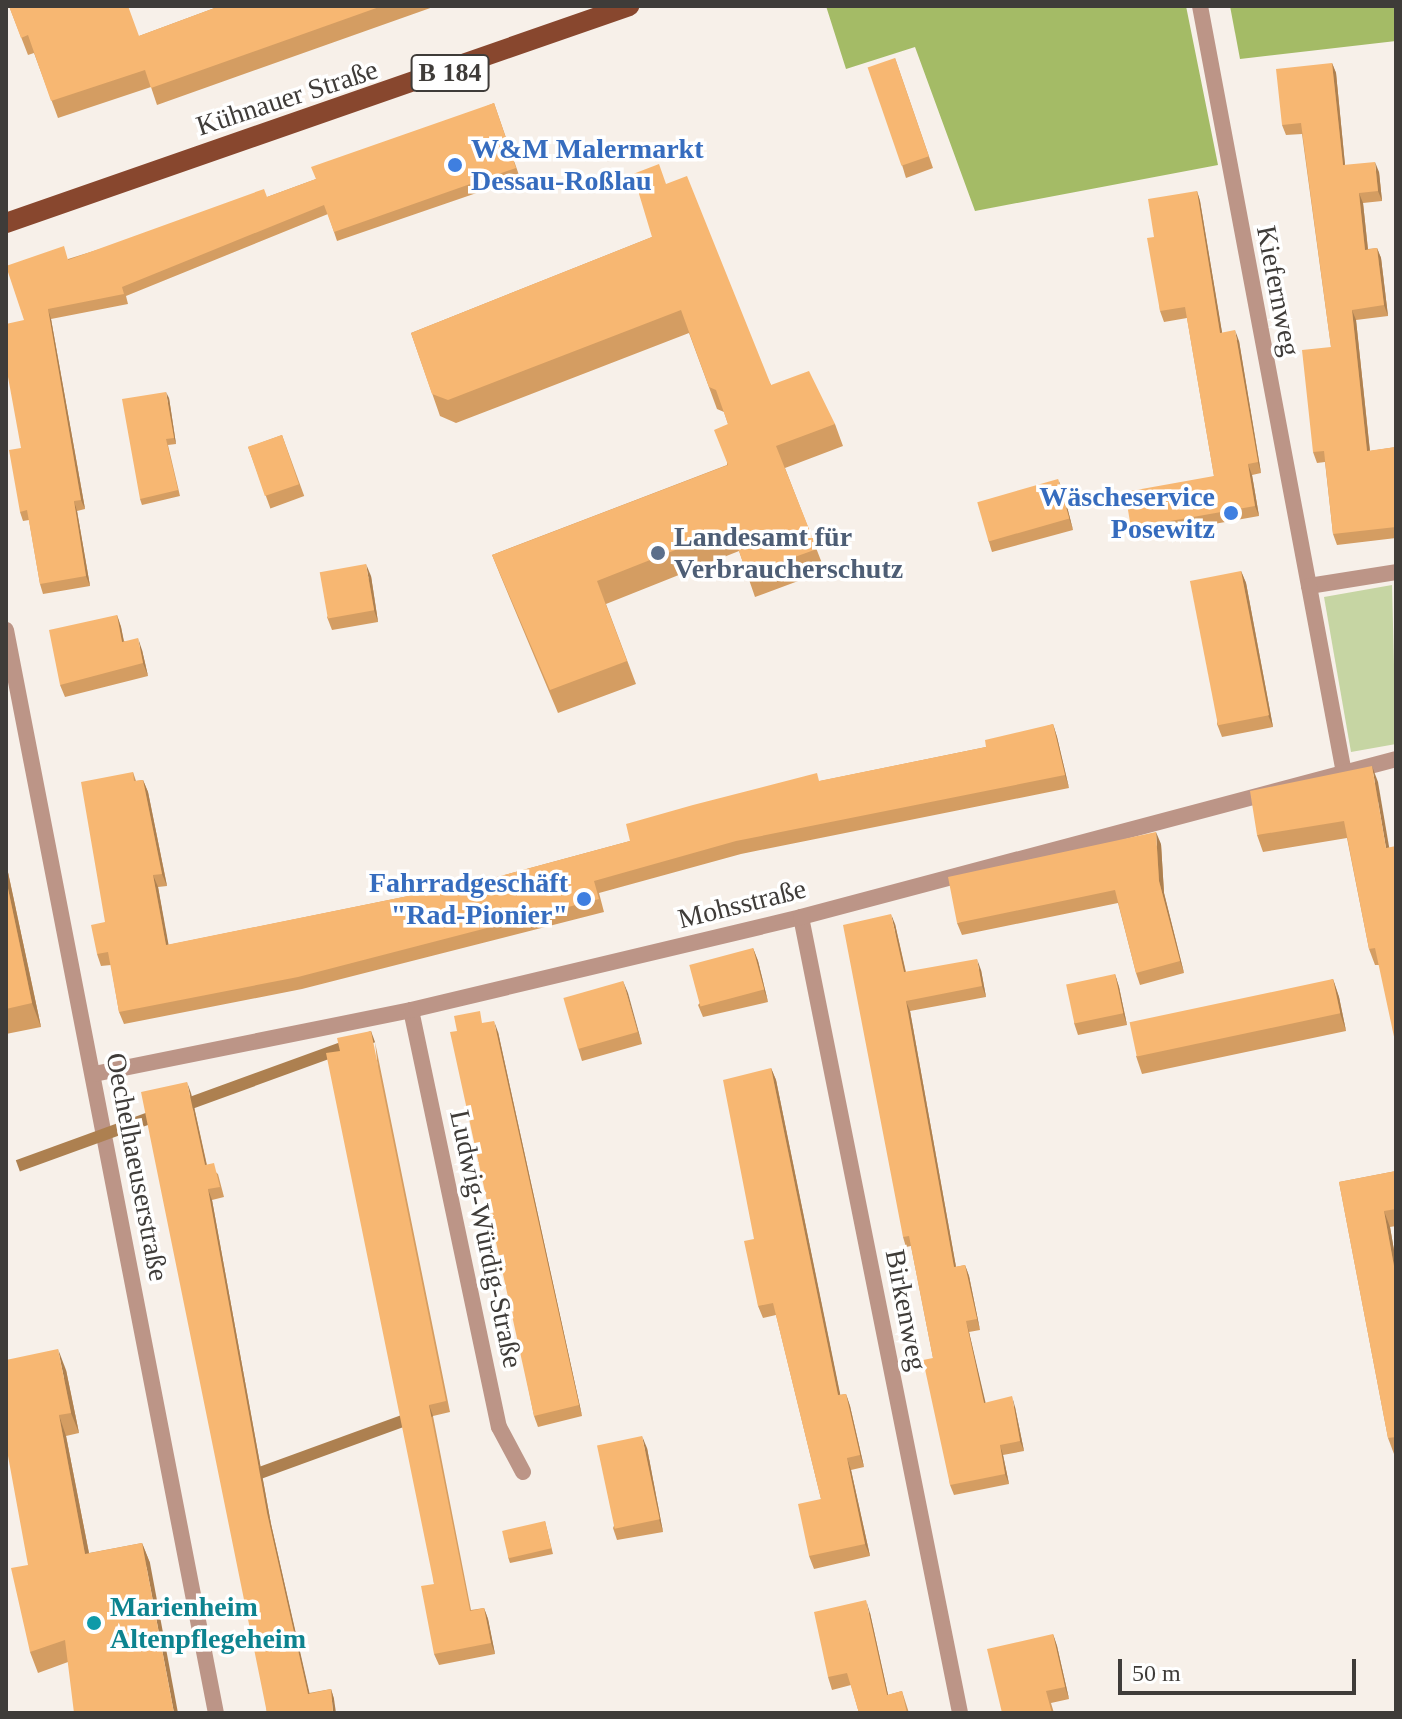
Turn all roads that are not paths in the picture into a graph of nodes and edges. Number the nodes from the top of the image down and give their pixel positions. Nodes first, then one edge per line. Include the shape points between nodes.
1 (629, 6) edge
2 (1200, 6) edge
3 (6, 223) edge
4 (1396, 572) edge
5 (1309, 586) junction
6 (6, 630) edge
7 (1396, 759) edge
8 (1343, 768) junction
9 (801, 917) junction
10 (411, 1010) junction
11 (94, 1074) junction
12 (523, 1472) dead end
13 (216, 1713) edge
14 (960, 1713) edge

1 - 3 main road, Kühnauer Straße / B 184
2 - 5 street, Kiefernweg
4 - 5 street
5 - 8 street, Kiefernweg
6 - 11 street, Oechelhaeuserstraße
7 - 8 street, Mohsstraße
8 - 9 street, Mohsstraße
9 - 10 street, Mohsstraße
9 - 14 street, Birkenweg
10 - 11 street, Mohsstraße
10 - 12 street, Ludwig-Würdig-Straße via 499,1427
11 - 13 street, Oechelhaeuserstraße

